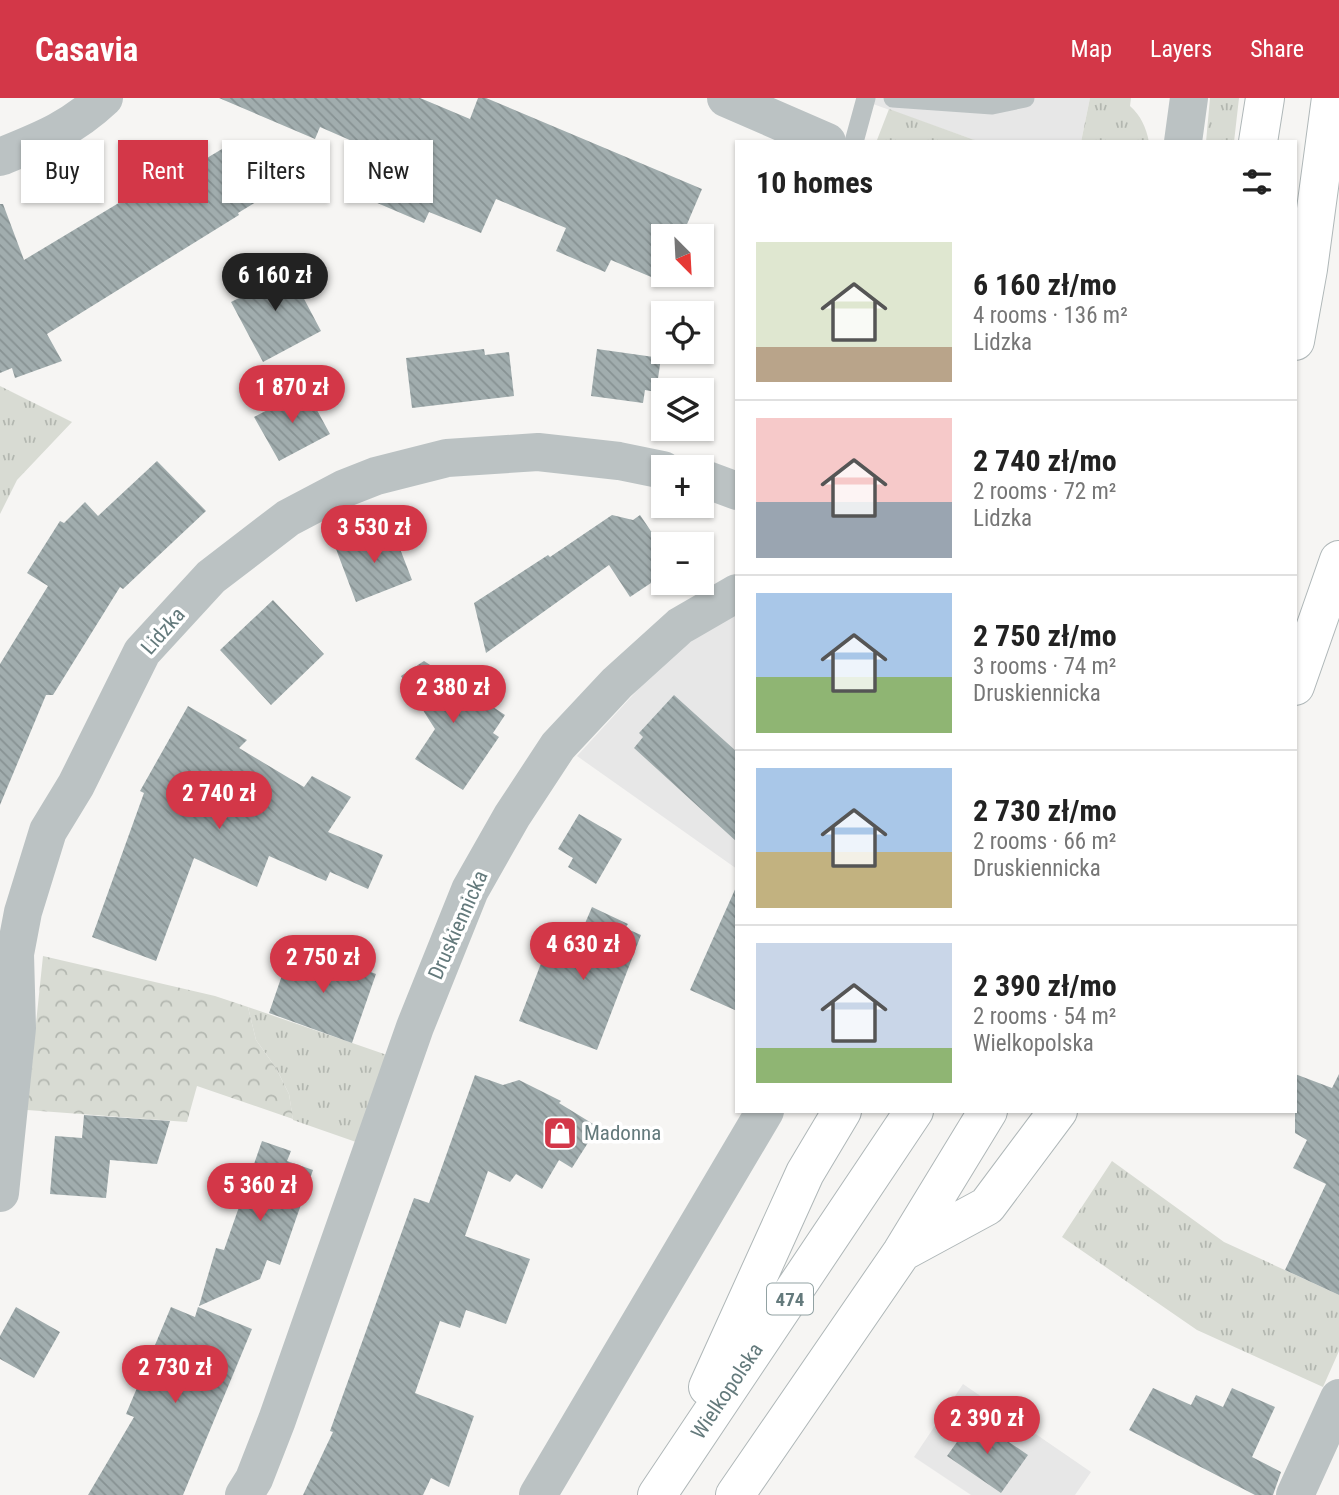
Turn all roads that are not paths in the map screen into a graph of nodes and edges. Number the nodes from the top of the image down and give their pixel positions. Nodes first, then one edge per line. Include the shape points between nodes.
1 (104, 98) edge
2 (726, 98) edge
3 (866, 98) edge
4 (893, 98) edge
5 (1025, 98) edge
6 (1189, 98) edge
7 (1265, 98) edge
8 (1331, 98) edge
9 (822, 140) edge
10 (856, 140) edge
11 (1183, 140) edge
12 (1258, 140) edge
13 (0, 156) edge
14 (1297, 329) edge
15 (651, 468) edge
16 (714, 482) edge
17 (735, 490) edge
18 (1339, 560) edge
19 (735, 594) edge
20 (1297, 680) edge
21 (764, 1113) edge
22 (841, 1113) edge
23 (913, 1113) edge
24 (987, 1113) edge
25 (1056, 1113) edge
26 (0, 1193) edge
27 (902, 1252) junction
28 (1339, 1398) edge
29 (660, 1490) edge
30 (244, 1495) edge
31 (538, 1495) edge
32 (735, 1495) edge
33 (1295, 1495) edge

1 - 13 street via 82,119
2 - 9 street
3 - 10 lane
4 - 5 lane via 992,105
6 - 11 street
7 - 12 main road
8 - 14 main road
15 - 26 street, Lidzka via 538,452 447,457 376,477 288,518 212,577 142,652 48,831 23,912 15,954 18,1028
16 - 17 street
18 - 20 main road
19 - 30 street, Druskiennicka via 680,626 617,683 558,746 470,890 415,1027 277,1420
21 - 31 street
22 - 29 main road via 805,1173
23 - 29 main road, Wielkopolska / 474
24 - 27 main road
25 - 27 main road via 986,1206
27 - 32 main road
28 - 33 street

